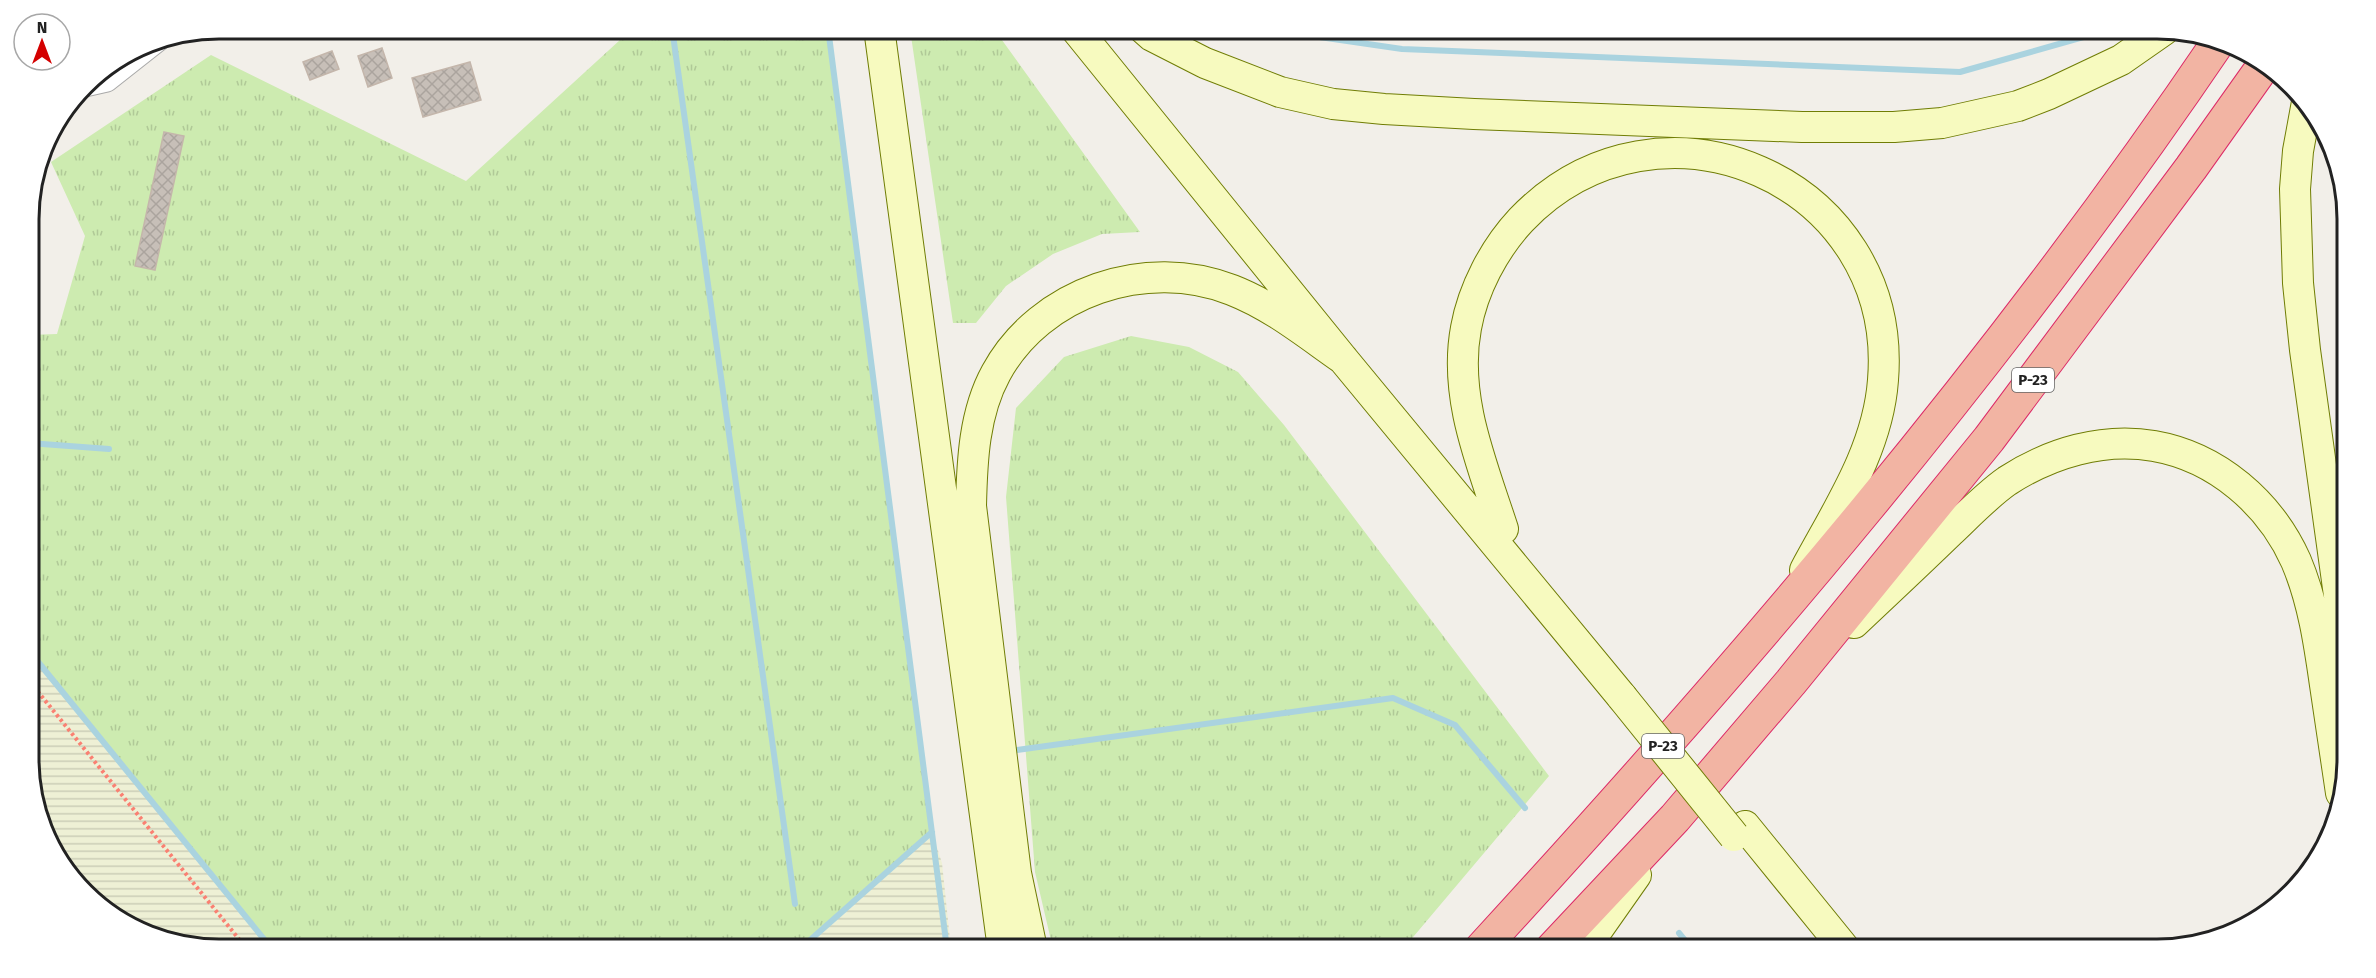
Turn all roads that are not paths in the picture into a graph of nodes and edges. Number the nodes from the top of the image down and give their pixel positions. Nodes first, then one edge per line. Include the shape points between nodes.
1 (880, 39) edge
2 (1084, 39) edge
3 (1102, 39) edge
4 (1158, 39) edge
5 (2151, 39) edge
6 (2214, 49) edge
7 (131, 62) edge
8 (2260, 71) edge
9 (103, 82) edge
10 (2304, 116) edge
11 (1343, 359) junction
12 (1503, 529) junction
13 (2337, 581) edge
14 (1785, 607) junction
15 (1791, 682) junction
16 (1628, 692) junction
17 (2337, 763) edge
18 (1675, 818) junction
19 (1739, 831) junction
20 (1541, 884) junction
21 (1002, 939) edge
22 (1030, 939) edge
23 (1476, 939) edge
24 (1490, 939) edge
25 (1561, 939) edge
26 (1591, 939) edge
27 (1820, 939) edge
28 (1836, 939) edge

1 - 21 main road
2 - 11 main road
3 - 12 main road
4 - 5 main road via 1205,63 1280,92 1333,104 1474,114 1894,127 1942,123 2018,106 2121,60
6 - 14 highway, Р-23 via 2043,287
7 - 9 street
8 - 15 highway, Р-23 via 1989,439
10 - 13 main road via 2295,189 2298,283
11 - 16 main road
11 - 22 main road via 1262,303 1229,289 1173,278 1147,278 1101,287 1064,303 1026,333 996,373 979,422 971,506 1016,873
12 - 14 main road via 1465,406 1463,376 1466,327 1474,297 1497,251 1533,208 1557,189 1602,166 1670,152 1717,156 1785,184 1829,221 1864,272 1879,321 1883,380 1877,422 1859,469
12 - 16 main road
14 - 20 highway, Р-23
15 - 17 main road via 2006,482 2042,461 2090,446 2145,444 2199,459 2224,474 2266,513 2296,560 2318,633
15 - 18 highway, Р-23
16 - 19 main road, bridge
18 - 25 highway, Р-23
18 - 26 main road
19 - 27 main road
19 - 28 main road
20 - 23 main road
20 - 24 highway, Р-23

